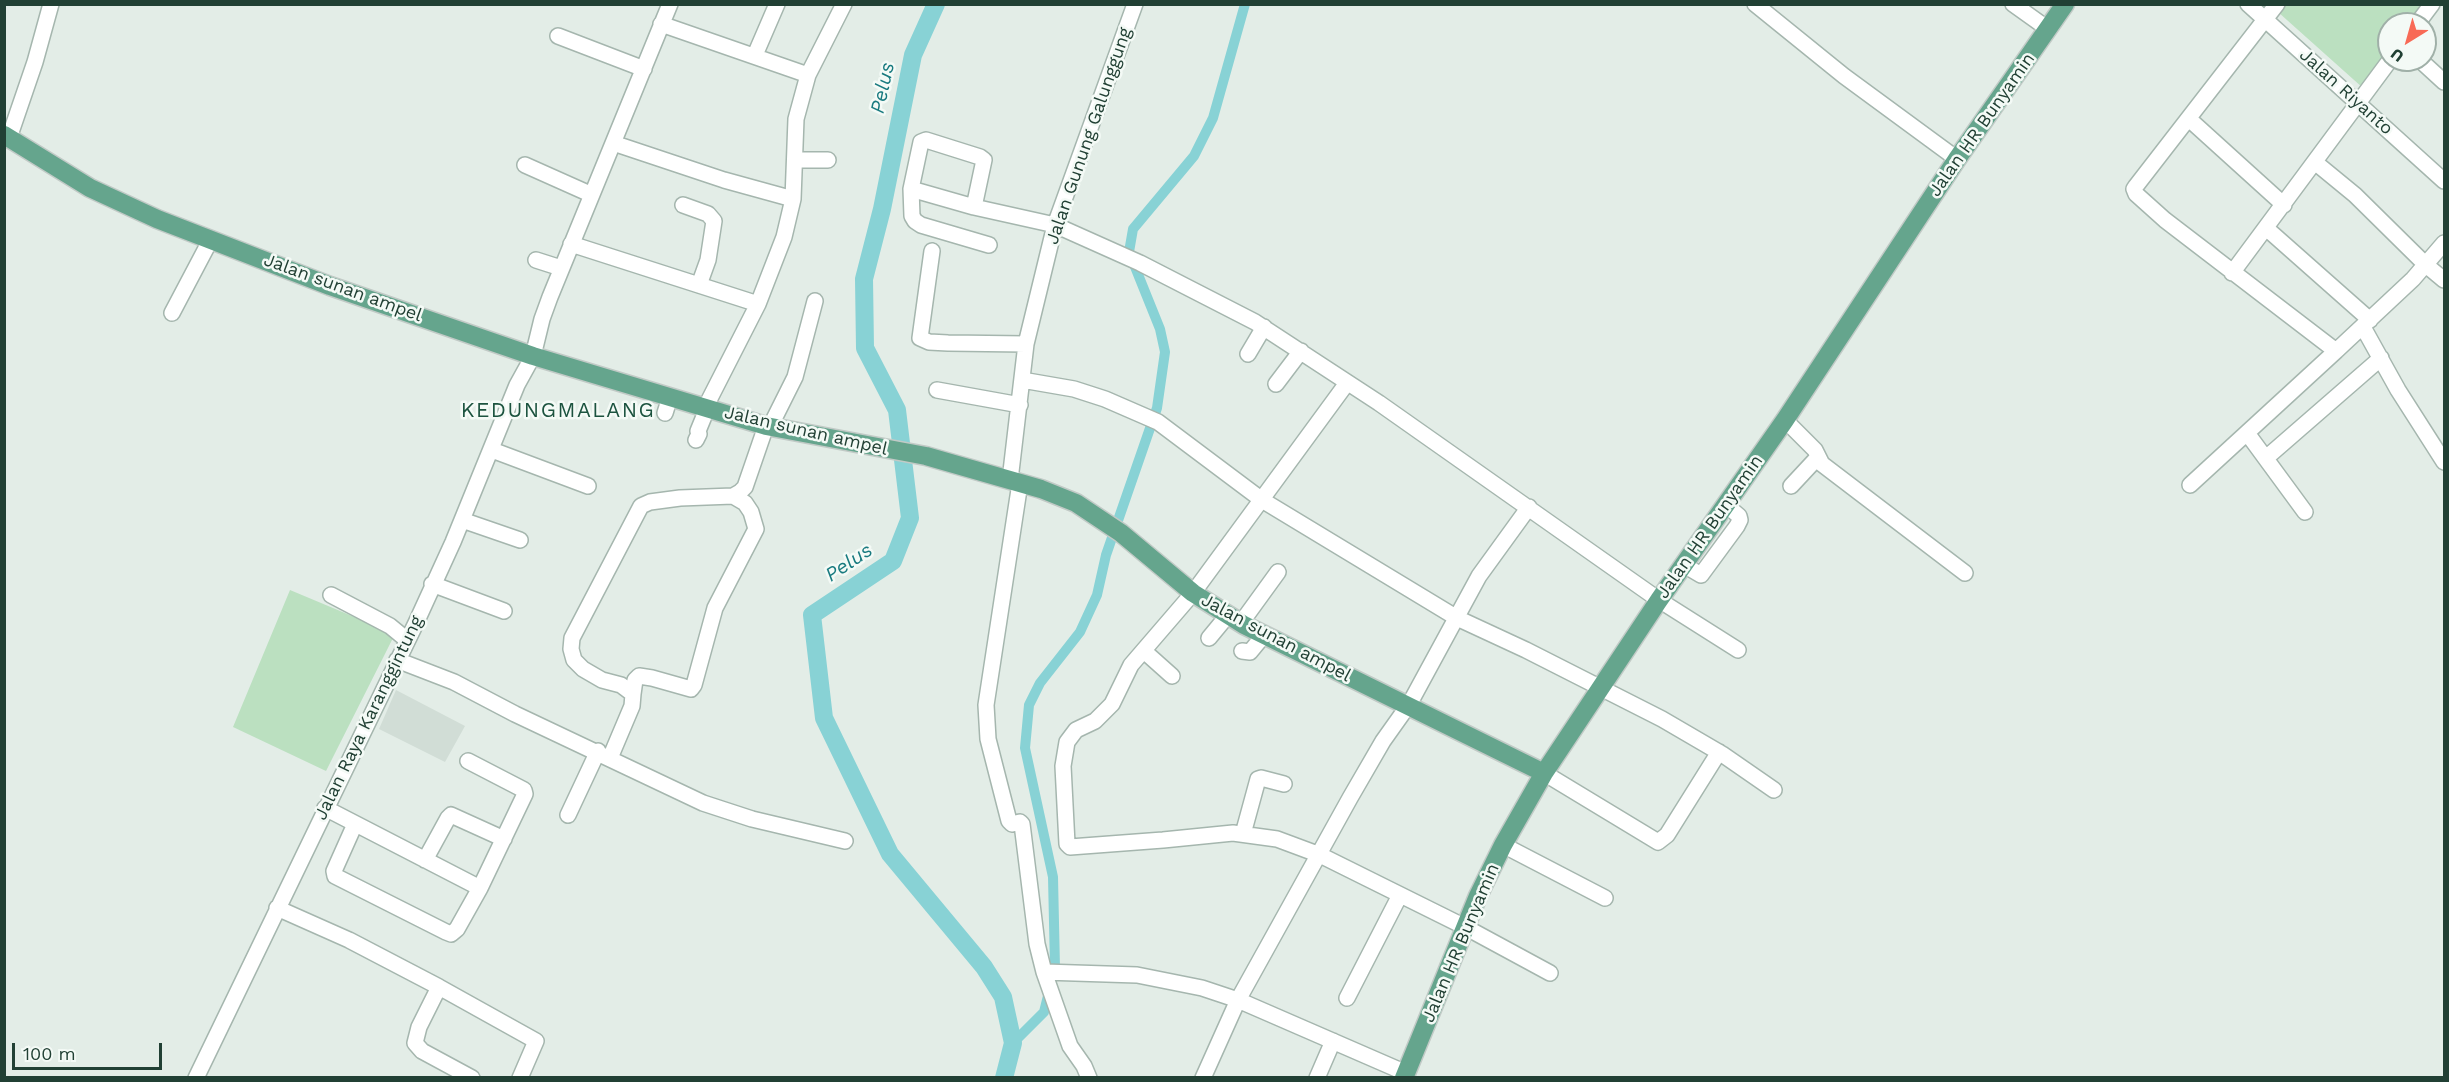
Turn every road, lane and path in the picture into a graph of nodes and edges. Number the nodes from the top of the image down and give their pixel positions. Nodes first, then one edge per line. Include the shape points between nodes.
1 (51, 4) edge
2 (669, 4) edge
3 (777, 4) edge
4 (844, 4) edge
5 (1135, 4) edge
6 (1755, 4) edge
7 (2013, 4) edge
8 (2065, 4) edge
9 (2248, 4) edge
10 (2277, 4) edge
11 (2265, 20) junction
12 (662, 24) junction
13 (2048, 29) junction
14 (558, 36) dead end
15 (755, 55) junction
16 (644, 69) junction
17 (2381, 72) edge
18 (2434, 72) edge
19 (808, 75) junction
20 (2445, 82) edge
21 (2359, 103) junction
22 (2189, 118) junction
23 (7, 137) edge
24 (613, 143) junction
25 (2445, 158) edge
26 (1957, 159) junction
27 (796, 160) junction
28 (828, 160) dead end
29 (2316, 163) junction
30 (525, 165) dead end
31 (2440, 176) edge
32 (911, 189) junction
33 (590, 194) junction
34 (793, 200) junction
35 (683, 205) dead end
36 (2284, 205) junction
37 (975, 207) junction
38 (1055, 225) junction
39 (2266, 228) junction
40 (211, 239) junction
41 (2445, 243) edge
42 (572, 244) junction
43 (989, 245) dead end
44 (932, 251) dead end
45 (536, 260) dead end
46 (2426, 265) junction
47 (561, 268) junction
48 (2232, 273) junction
49 (2445, 279) edge
50 (699, 285) junction
51 (814, 301) dead end
52 (758, 304) junction
53 (172, 313) dead end
54 (2367, 323) junction
55 (1264, 327) junction
56 (1026, 344) junction
57 (1301, 351) junction
58 (2336, 351) junction
59 (1248, 354) dead end
60 (532, 356) junction
61 (2381, 358) junction
62 (1022, 380) junction
63 (1347, 383) junction
64 (1276, 384) dead end
65 (937, 390) dead end
66 (1020, 405) junction
67 (706, 408) junction
68 (1785, 420) junction
69 (768, 427) junction
70 (2247, 433) junction
71 (696, 440) dead end
72 (492, 450) junction
73 (1818, 458) junction
74 (2266, 458) junction
75 (2445, 462) edge
76 (1015, 482) junction
77 (2190, 485) dead end
78 (588, 486) dead end
79 (1791, 486) dead end
80 (733, 496) junction
81 (1262, 500) junction
82 (1529, 507) junction
83 (2306, 512) dead end
84 (462, 520) junction
85 (520, 540) dead end
86 (1278, 572) dead end
87 (1965, 573) dead end
88 (432, 584) junction
89 (1193, 593) junction
90 (331, 595) dead end
91 (1659, 600) junction
92 (504, 611) dead end
93 (1457, 618) junction
94 (1235, 619) junction
95 (1264, 636) junction
96 (1209, 638) dead end
97 (407, 640) junction
98 (1738, 650) dead end
99 (1144, 651) junction
100 (1242, 651) dead end
101 (397, 660) junction
102 (1172, 676) dead end
103 (1602, 688) junction
104 (633, 694) junction
105 (1408, 706) junction
106 (1719, 752) junction
107 (604, 755) junction
108 (468, 761) dead end
109 (1544, 773) junction
110 (1284, 784) dead end
111 (1773, 790) dead end
112 (325, 808) junction
113 (568, 815) dead end
114 (355, 824) junction
115 (1243, 834) junction
116 (504, 839) junction
117 (845, 840) dead end
118 (1503, 845) junction
119 (1320, 855) junction
120 (425, 860) junction
121 (480, 888) junction
122 (1400, 895) junction
123 (1605, 898) dead end
124 (276, 908) junction
125 (1465, 927) junction
126 (1044, 972) junction
127 (1550, 973) dead end
128 (439, 987) junction
129 (1347, 998) dead end
130 (1238, 1000) junction
131 (1333, 1041) junction
132 (1405, 1075) edge
133 (196, 1077) edge
134 (472, 1077) edge
135 (520, 1077) edge
136 (1089, 1077) edge
137 (1203, 1077) edge
138 (1317, 1077) edge

1 - 23 street via 35,62
2 - 12 street, Jalan Raya Karanggintung
3 - 15 street
4 - 19 street
5 - 38 street, Jalan Gunung Galunggung
6 - 26 street
7 - 13 street
8 - 13 main road, Jalan HR Bunyamin
9 - 11 street, Jalan Riyanto
10 - 11 street
11 - 21 street, Jalan Riyanto
11 - 22 street
12 - 15 street
12 - 16 street, Jalan Raya Karanggintung
13 - 26 main road, Jalan HR Bunyamin
14 - 16 street
15 - 19 street
16 - 24 street, Jalan Raya Karanggintung
17 - 21 street
18 - 20 street
19 - 27 street via 796,119
21 - 29 street
21 - 31 street, Jalan Riyanto
22 - 36 street
22 - 48 street via 2134,189 2165,220
23 - 40 main road, Jalan sunan ampel via 112,199
24 - 33 street, Jalan Raya Karanggintung
24 - 34 street
25 - 31 street
26 - 68 main road, Jalan HR Bunyamin
27 - 28 street
27 - 34 street
29 - 36 street
29 - 46 street via 2355,195
30 - 33 street
32 - 37 street
32 - 37 street via 918,146 926,140 984,160
32 - 43 street via 915,221
33 - 42 street, Jalan Raya Karanggintung
34 - 52 street via 784,237
35 - 50 street via 708,213 714,220 708,260
36 - 39 street
37 - 38 street
38 - 55 street
38 - 56 street, Jalan Gunung Galunggung
39 - 48 street
39 - 54 street
40 - 53 street
40 - 60 main road, Jalan sunan ampel via 330,286
41 - 46 street
42 - 47 street, Jalan Raya Karanggintung
42 - 50 street
44 - 56 street via 920,338 929,342
45 - 47 street
46 - 49 street
46 - 54 street
47 - 60 street, Jalan Raya Karanggintung
48 - 58 street
50 - 52 street
51 - 69 street via 795,377
52 - 67 street
54 - 58 street
54 - 61 street
55 - 57 street
55 - 59 street
56 - 62 street, Jalan Gunung Galunggung
57 - 63 street
57 - 64 street
58 - 70 street
60 - 67 main road, Jalan sunan ampel via 668,405
60 - 72 street, Jalan Raya Karanggintung
61 - 74 street
61 - 75 street
62 - 66 street, Jalan Gunung Galunggung
62 - 81 street via 1074,389 1152,418
63 - 81 street
63 - 82 street
65 - 66 street
66 - 76 street, Jalan Gunung Galunggung
67 - 69 main road, Jalan sunan ampel
67 - 71 street
68 - 73 street
68 - 91 main road, Jalan HR Bunyamin
69 - 76 main road, Jalan sunan ampel via 926,456
69 - 80 street via 745,487
70 - 74 street
70 - 77 street
72 - 78 street
72 - 84 street, Jalan Raya Karanggintung
73 - 79 street
73 - 87 street
74 - 83 street
76 - 89 main road, Jalan sunan ampel via 1076,504 1105,521
76 - 126 street, Jalan Gunung Galunggung via 986,710 988,739 1009,821 1022,824
80 - 104 street via 745,503 756,529 715,608 694,685 691,689 639,676
80 - 104 street via 680,498 641,506 578,628 571,649 574,660 602,680 621,685
81 - 89 street
81 - 93 street
82 - 91 street
82 - 93 street via 1479,576
84 - 85 street
84 - 88 street, Jalan Raya Karanggintung
86 - 94 street
88 - 92 street
88 - 97 street, Jalan Raya Karanggintung
89 - 94 main road, Jalan sunan ampel
89 - 99 street
90 - 97 street via 390,626
91 - 98 street
91 - 103 main road, Jalan HR Bunyamin
93 - 103 street
93 - 105 street
94 - 95 main road, Jalan sunan ampel
94 - 96 street
95 - 100 street via 1250,652
95 - 105 main road, Jalan sunan ampel
97 - 101 street, Jalan Raya Karanggintung
99 - 102 street
99 - 115 street via 1131,665 1112,704 1095,721 1076,730 1067,742 1063,766 1067,844 1073,847
101 - 107 street via 454,682
101 - 112 street, Jalan Raya Karanggintung
103 - 106 street
103 - 109 main road, Jalan HR Bunyamin
104 - 107 street via 633,706
105 - 109 main road, Jalan sunan ampel
105 - 119 street via 1383,741
106 - 109 street via 1667,835 1658,842
106 - 111 street
107 - 113 street
107 - 117 street via 727,811
108 - 116 street via 524,790 524,798
109 - 118 main road, Jalan HR Bunyamin
110 - 115 street via 1258,779
112 - 114 street
112 - 124 street, Jalan Raya Karanggintung
114 - 120 street
114 - 121 street via 335,876 451,934
115 - 119 street via 1276,839
116 - 120 street via 454,814
116 - 121 street
118 - 123 street
118 - 125 main road, Jalan HR Bunyamin
119 - 122 street
119 - 130 street
120 - 121 street
122 - 125 street
122 - 129 street
124 - 128 street via 349,940
124 - 133 street, Jalan Raya Karanggintung
125 - 127 street
125 - 132 main road, Jalan HR Bunyamin
126 - 130 street via 1137,975
126 - 136 street via 1070,1046
128 - 134 street via 415,1043 422,1051
128 - 135 street via 536,1041
130 - 131 street
130 - 137 street
131 - 132 street
131 - 138 street

